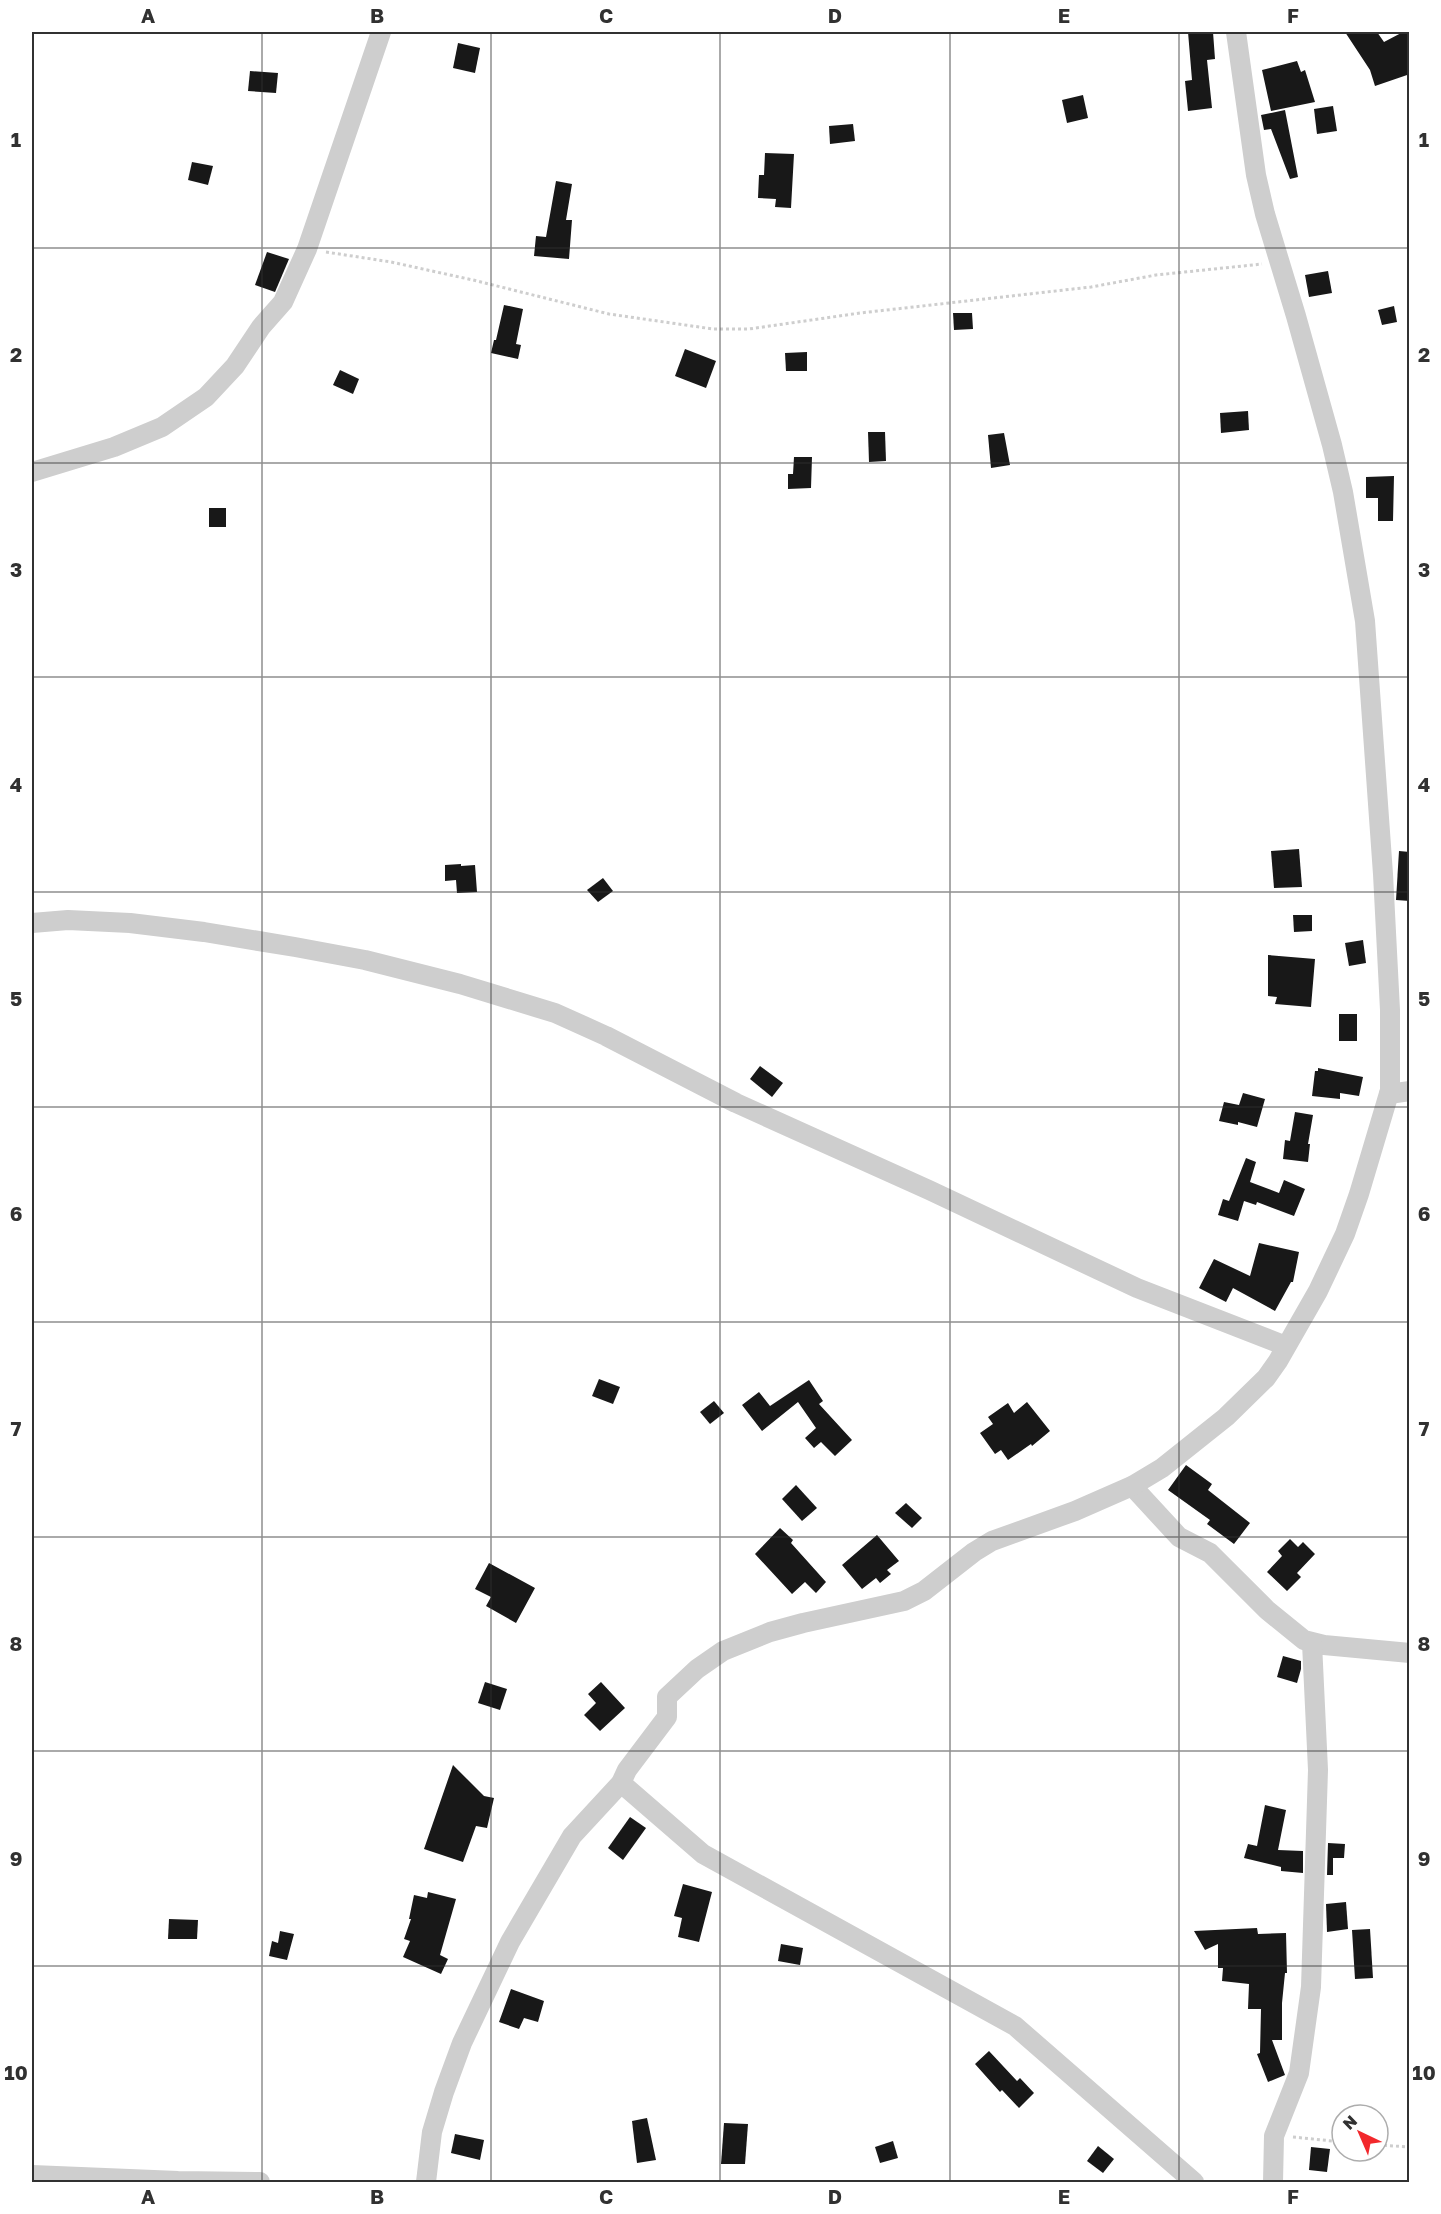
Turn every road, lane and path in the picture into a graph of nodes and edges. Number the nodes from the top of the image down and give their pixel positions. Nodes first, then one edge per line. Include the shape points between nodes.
1 (381, 32) edge
2 (1236, 32) edge
3 (307, 249) junction
4 (1280, 262) junction
5 (32, 472) edge
6 (32, 923) edge
7 (1396, 1092) edge
8 (1286, 1346) junction
9 (1132, 1486) junction
10 (1311, 1643) junction
11 (1410, 1653) edge
12 (621, 1783) junction
13 (1274, 2136) junction
14 (1330, 2141) edge
15 (1390, 2146) edge
16 (1410, 2147) edge
17 (32, 2175) edge
18 (260, 2182) edge
19 (426, 2182) edge
20 (1194, 2182) edge
21 (1273, 2182) edge

1 - 3 street
2 - 4 street via 1256,175
3 - 4 path via 392,262 609,314 713,329 749,329
3 - 5 street via 283,303 206,397 162,427 136,439
4 - 7 street via 1332,445 1365,621
6 - 8 street via 130,923 295,947 460,984 555,1013 736,1103 1137,1288
7 - 8 street via 1345,1234
8 - 9 street via 1266,1378 1226,1417 1162,1468
9 - 10 street via 1179,1537 1210,1553 1282,1624
9 - 12 street via 992,1541 924,1591 904,1601 770,1632 723,1651 667,1697 667,1717
10 - 11 street
10 - 13 street via 1318,1770 1311,1987 1299,2073
12 - 19 street via 572,1836 510,1942 462,2043 444,2092 432,2132
12 - 20 street via 703,1854 1015,2026
13 - 14 path
13 - 21 street
15 - 16 path
17 - 18 street

